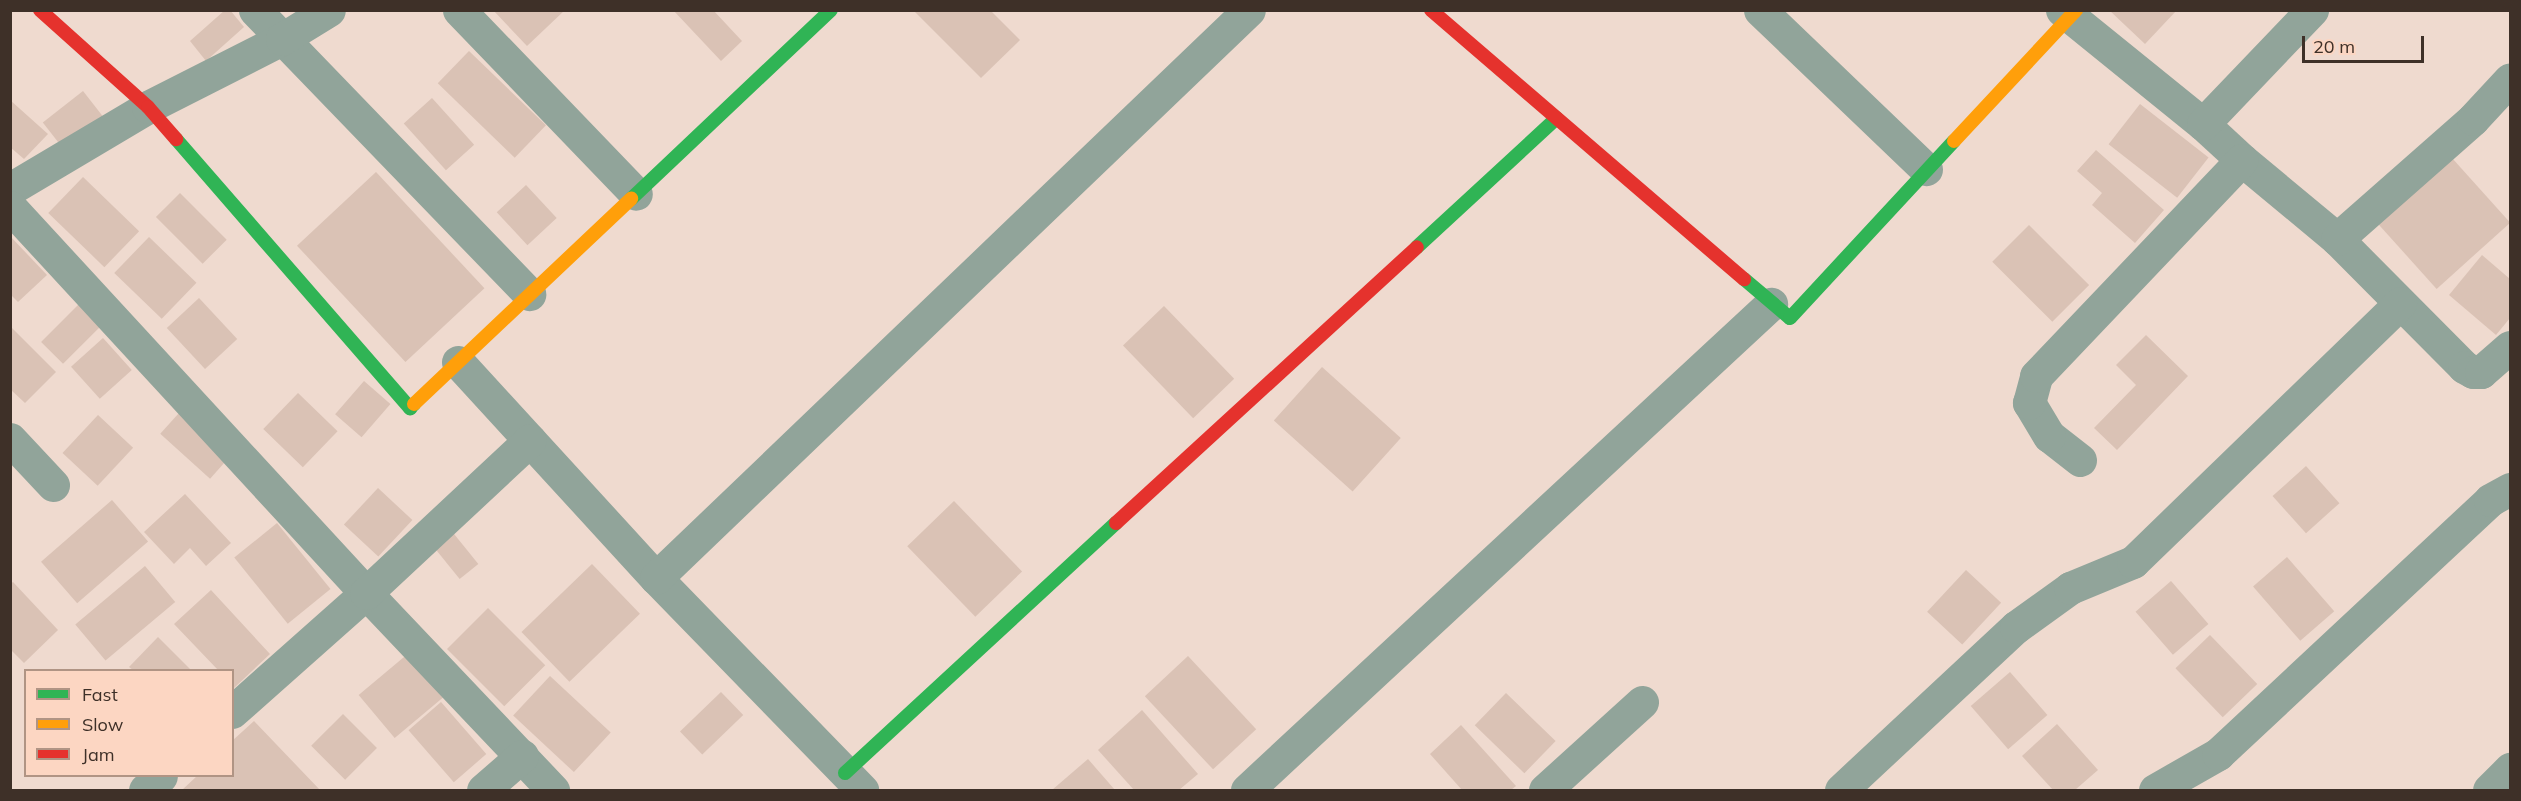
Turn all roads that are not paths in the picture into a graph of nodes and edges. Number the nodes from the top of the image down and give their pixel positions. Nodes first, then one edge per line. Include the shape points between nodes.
1 (40, 10) edge
2 (255, 10) edge
3 (329, 10) edge
4 (459, 10) edge
5 (831, 10) edge
6 (1249, 10) edge
7 (1431, 10) edge
8 (1760, 10) edge
9 (2312, 10) edge
10 (2069, 13) edge
11 (282, 39) junction
12 (2511, 80) edge
13 (148, 107) junction
14 (1557, 118) junction
15 (2204, 124) junction
16 (2242, 160) junction
17 (1926, 169) junction
18 (10, 189) edge
19 (636, 194) junction
20 (10, 207) edge
21 (2337, 239) junction
22 (530, 294) junction
23 (2400, 303) junction
24 (1771, 304) junction
25 (2511, 347) edge
26 (458, 362) junction
27 (10, 439) edge
28 (530, 440) junction
29 (2080, 460) dead end
30 (52, 485) dead end
31 (2511, 489) edge
32 (656, 578) junction
33 (366, 593) junction
34 (1642, 702) dead end
35 (234, 710) edge
36 (522, 756) junction
37 (2511, 770) edge
38 (160, 777) edge
39 (854, 782) edge
40 (2161, 789) edge
41 (145, 790) edge
42 (483, 790) edge
43 (553, 790) edge
44 (1247, 790) edge
45 (1545, 790) edge
46 (1841, 790) edge
47 (2489, 790) edge

1 - 13 street
2 - 11 street
3 - 11 street
4 - 19 street
5 - 19 street
6 - 32 street
7 - 14 street
8 - 17 street
9 - 15 street
10 - 15 street
10 - 17 street
11 - 13 street
11 - 22 street
12 - 21 street via 2473,119
13 - 18 street
13 - 26 street via 410,408
14 - 24 street
14 - 39 street
15 - 16 street
16 - 21 street
16 - 29 street via 2036,376 2028,403 2049,436
17 - 24 street via 1790,318
19 - 22 street
20 - 33 street
21 - 23 street
22 - 26 street
23 - 25 street via 2464,368 2473,372 2481,372
23 - 46 street via 2133,562 2070,588 2016,627
24 - 44 street
26 - 28 street
27 - 30 street
28 - 32 street
28 - 33 street
31 - 40 street via 2490,500 2218,754
32 - 39 street
33 - 35 street
33 - 36 street
34 - 45 street
36 - 42 street
36 - 43 street
37 - 47 street
38 - 41 street

